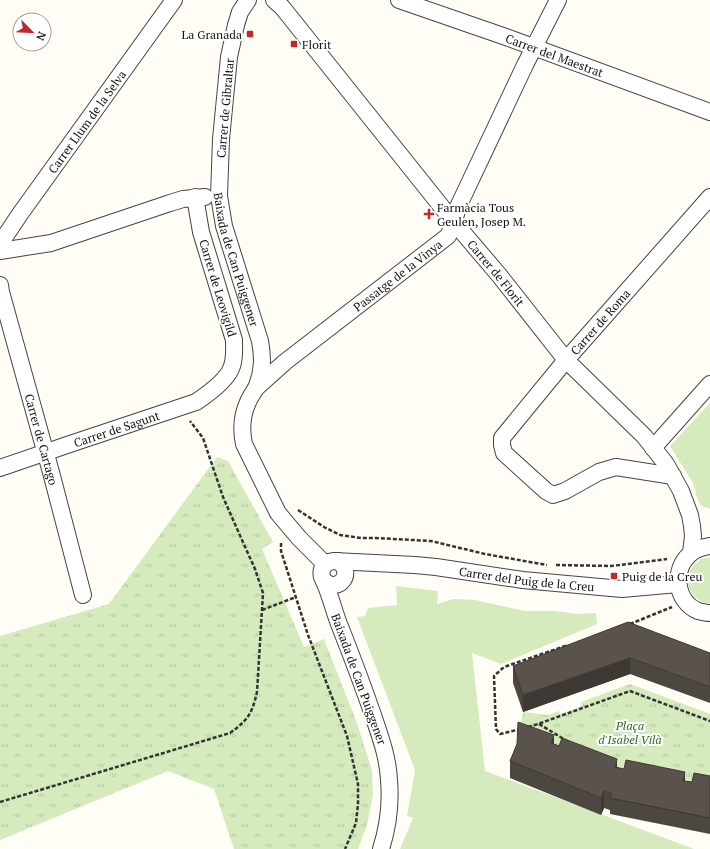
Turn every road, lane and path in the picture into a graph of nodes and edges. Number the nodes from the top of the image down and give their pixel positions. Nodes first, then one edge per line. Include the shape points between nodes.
1 (174, 0) edge
2 (248, 0) edge
3 (274, 0) edge
4 (399, 0) edge
5 (558, 0) edge
6 (534, 47) junction
7 (710, 112) edge
8 (219, 196) junction
9 (195, 197) junction
10 (710, 197) edge
11 (453, 221) junction
12 (0, 244) edge
13 (0, 251) edge
14 (0, 285) edge
15 (566, 360) junction
16 (225, 377) joint
17 (710, 384) edge
18 (256, 388) junction
19 (181, 408) junction
20 (653, 448) junction
21 (45, 452) junction
22 (0, 468) edge
23 (673, 476) junction
24 (278, 513) junction
25 (281, 542) dead end
26 (710, 546) edge
27 (691, 553) junction
28 (669, 559) dead end
29 (331, 563) junction
30 (374, 563) junction
31 (343, 580) junction
32 (324, 581) junction
33 (678, 584) junction
34 (83, 595) dead end
35 (296, 597) junction
36 (686, 602) junction
37 (262, 610) junction
38 (706, 614) edge
39 (339, 624) junction
40 (629, 624) edge
41 (574, 643) edge
42 (710, 721) edge
43 (538, 724) junction
44 (573, 744) edge
45 (0, 802) edge
46 (345, 849) edge
47 (381, 849) edge

1 - 12 street, Carrer Llum de la Selva
2 - 8 street, Carrer de Gibraltar via 240,12 229,57 221,139
3 - 11 street, Carrer de Florit
4 - 6 street, Carrer del Maestrat
5 - 6 street, Passatge de la Vinya
6 - 7 street, Carrer del Maestrat
6 - 11 street, Passatge de la Vinya
8 - 9 street, Baixada de Can Puiggener
8 - 18 street, Baixada de Can Puiggener via 224,226 262,347 262,367
9 - 13 street, Baixada de Can Puiggener via 170,202 51,243
9 - 16 street, Carrer de Leovigild via 201,232 234,340 232,367
10 - 15 street, Carrer de Roma
11 - 15 street, Carrer de Florit
11 - 18 street, Passatge de la Vinya via 448,236 285,362
14 - 21 street, Carrer de Cartago
15 - 20 street, Carrer de Florit via 644,436
15 - 23 street, Carrer de Roma via 502,438 504,453 553,495 599,472 616,467
16 - 19 street, Carrer de Sagunt via 212,391
17 - 20 street
18 - 24 street, Baixada de Can Puiggener via 243,416 242,437
19 - 21 street, Carrer de Sagunt
19 - 37 path via 202,438 223,497 255,569 263,593
20 - 23 street, Carrer de Florit
21 - 22 street, Carrer de Sagunt
21 - 34 street, Carrer de Cartago
23 - 27 street, Carrer de Florit via 690,515
24 - 28 path via 292,505 340,535 431,541 552,566 611,566
24 - 29 street via 298,538
25 - 35 path
26 - 27 street
27 - 33 street via 683,562
29 - 30 street, Carrer del Puig de la Creu
29 - 31 street via 342,564 346,571
29 - 32 street via 322,570
30 - 31 street
30 - 33 street, Carrer del Puig de la Creu via 436,567 523,580 622,589
31 - 32 street via 330,585
31 - 39 street via 338,594
32 - 39 street, Baixada de Can Puiggener
33 - 36 street
35 - 37 path
35 - 46 path via 347,736 358,784 356,823
36 - 38 street
36 - 40 path
37 - 45 path via 257,692 254,706 241,725 230,733
39 - 47 street, Baixada de Can Puiggener via 360,676 386,758 390,795
41 - 43 path via 504,666 494,676 496,729 500,734
42 - 43 path via 630,691
43 - 44 path

